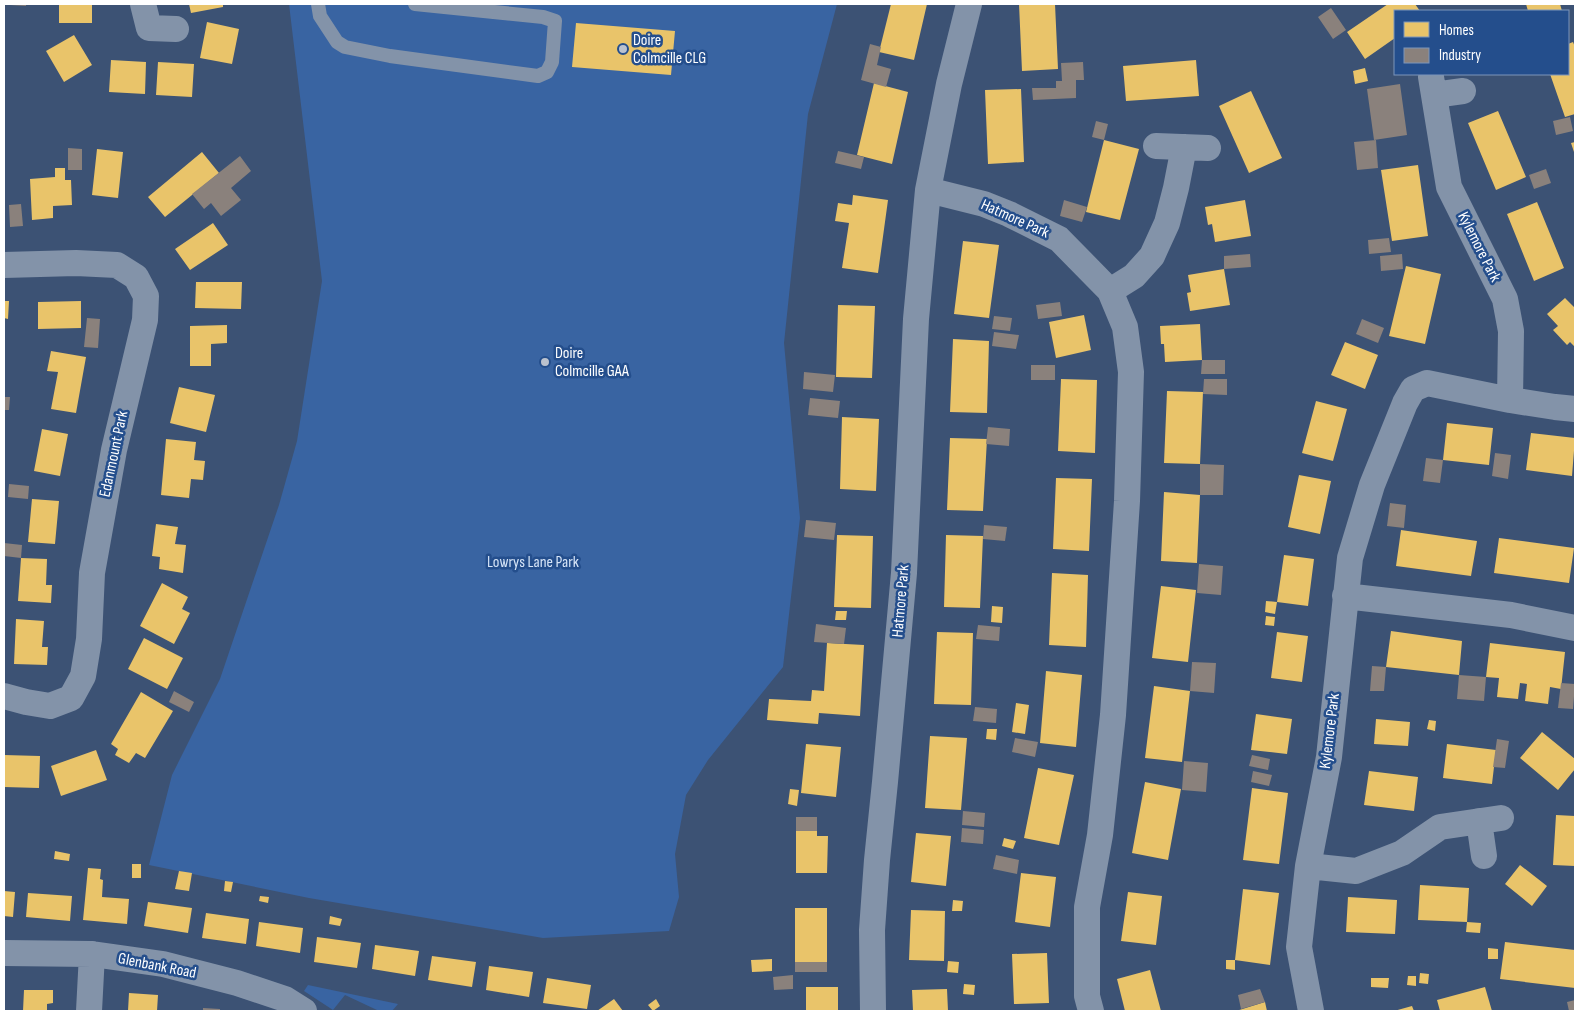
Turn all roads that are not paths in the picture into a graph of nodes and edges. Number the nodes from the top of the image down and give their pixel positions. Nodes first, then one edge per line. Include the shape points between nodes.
1 (318, 4) edge
2 (415, 4) edge
3 (969, 4) edge
4 (141, 20) edge
5 (176, 29) dead end
6 (1463, 92) dead end
7 (1156, 146) dead end
8 (928, 190) junction
9 (4, 265) edge
10 (1110, 291) junction
11 (1510, 400) junction
12 (1575, 409) edge
13 (1345, 596) junction
14 (1575, 628) edge
15 (4, 696) edge
16 (1484, 856) dead end
17 (1308, 866) junction
18 (4, 953) edge
19 (92, 954) junction
20 (289, 1007) edge
21 (88, 1011) edge
22 (873, 1011) edge
23 (1091, 1011) edge
24 (1311, 1011) edge

1 - 2 lane via 320,16 336,42 345,47 538,76 547,72 552,62 555,21 544,17
3 - 8 street, Hatmore Park
4 - 5 street
6 - 11 street, Kylemore Park via 1432,86 1449,187 1505,299 1510,331
7 - 10 street via 1196,147 1176,188 1167,223 1152,256 1134,276
8 - 10 street, Hatmore Park via 984,204 1059,239
8 - 22 street, Hatmore Park via 916,319 904,573 872,930
9 - 15 street, Edanmount Park via 117,265 136,277 146,296 146,320 114,450 92,573 89,639 83,676 71,698 50,706
10 - 23 street, Hatmore Park via 1125,327 1131,372 1127,501 1113,715 1100,835 1087,907 1087,996
11 - 12 street, Kylemore Park
11 - 13 street, Kylemore Park via 1427,383 1413,389 1372,485 1350,558
13 - 14 street via 1511,615
13 - 17 street, Kylemore Park via 1328,757
16 - 17 street via 1490,819 1440,827 1402,853 1356,871
17 - 24 street, Kylemore Park via 1299,946
18 - 19 street, Glenbank Road
19 - 20 street, Glenbank Road via 164,964 238,983
19 - 21 street

